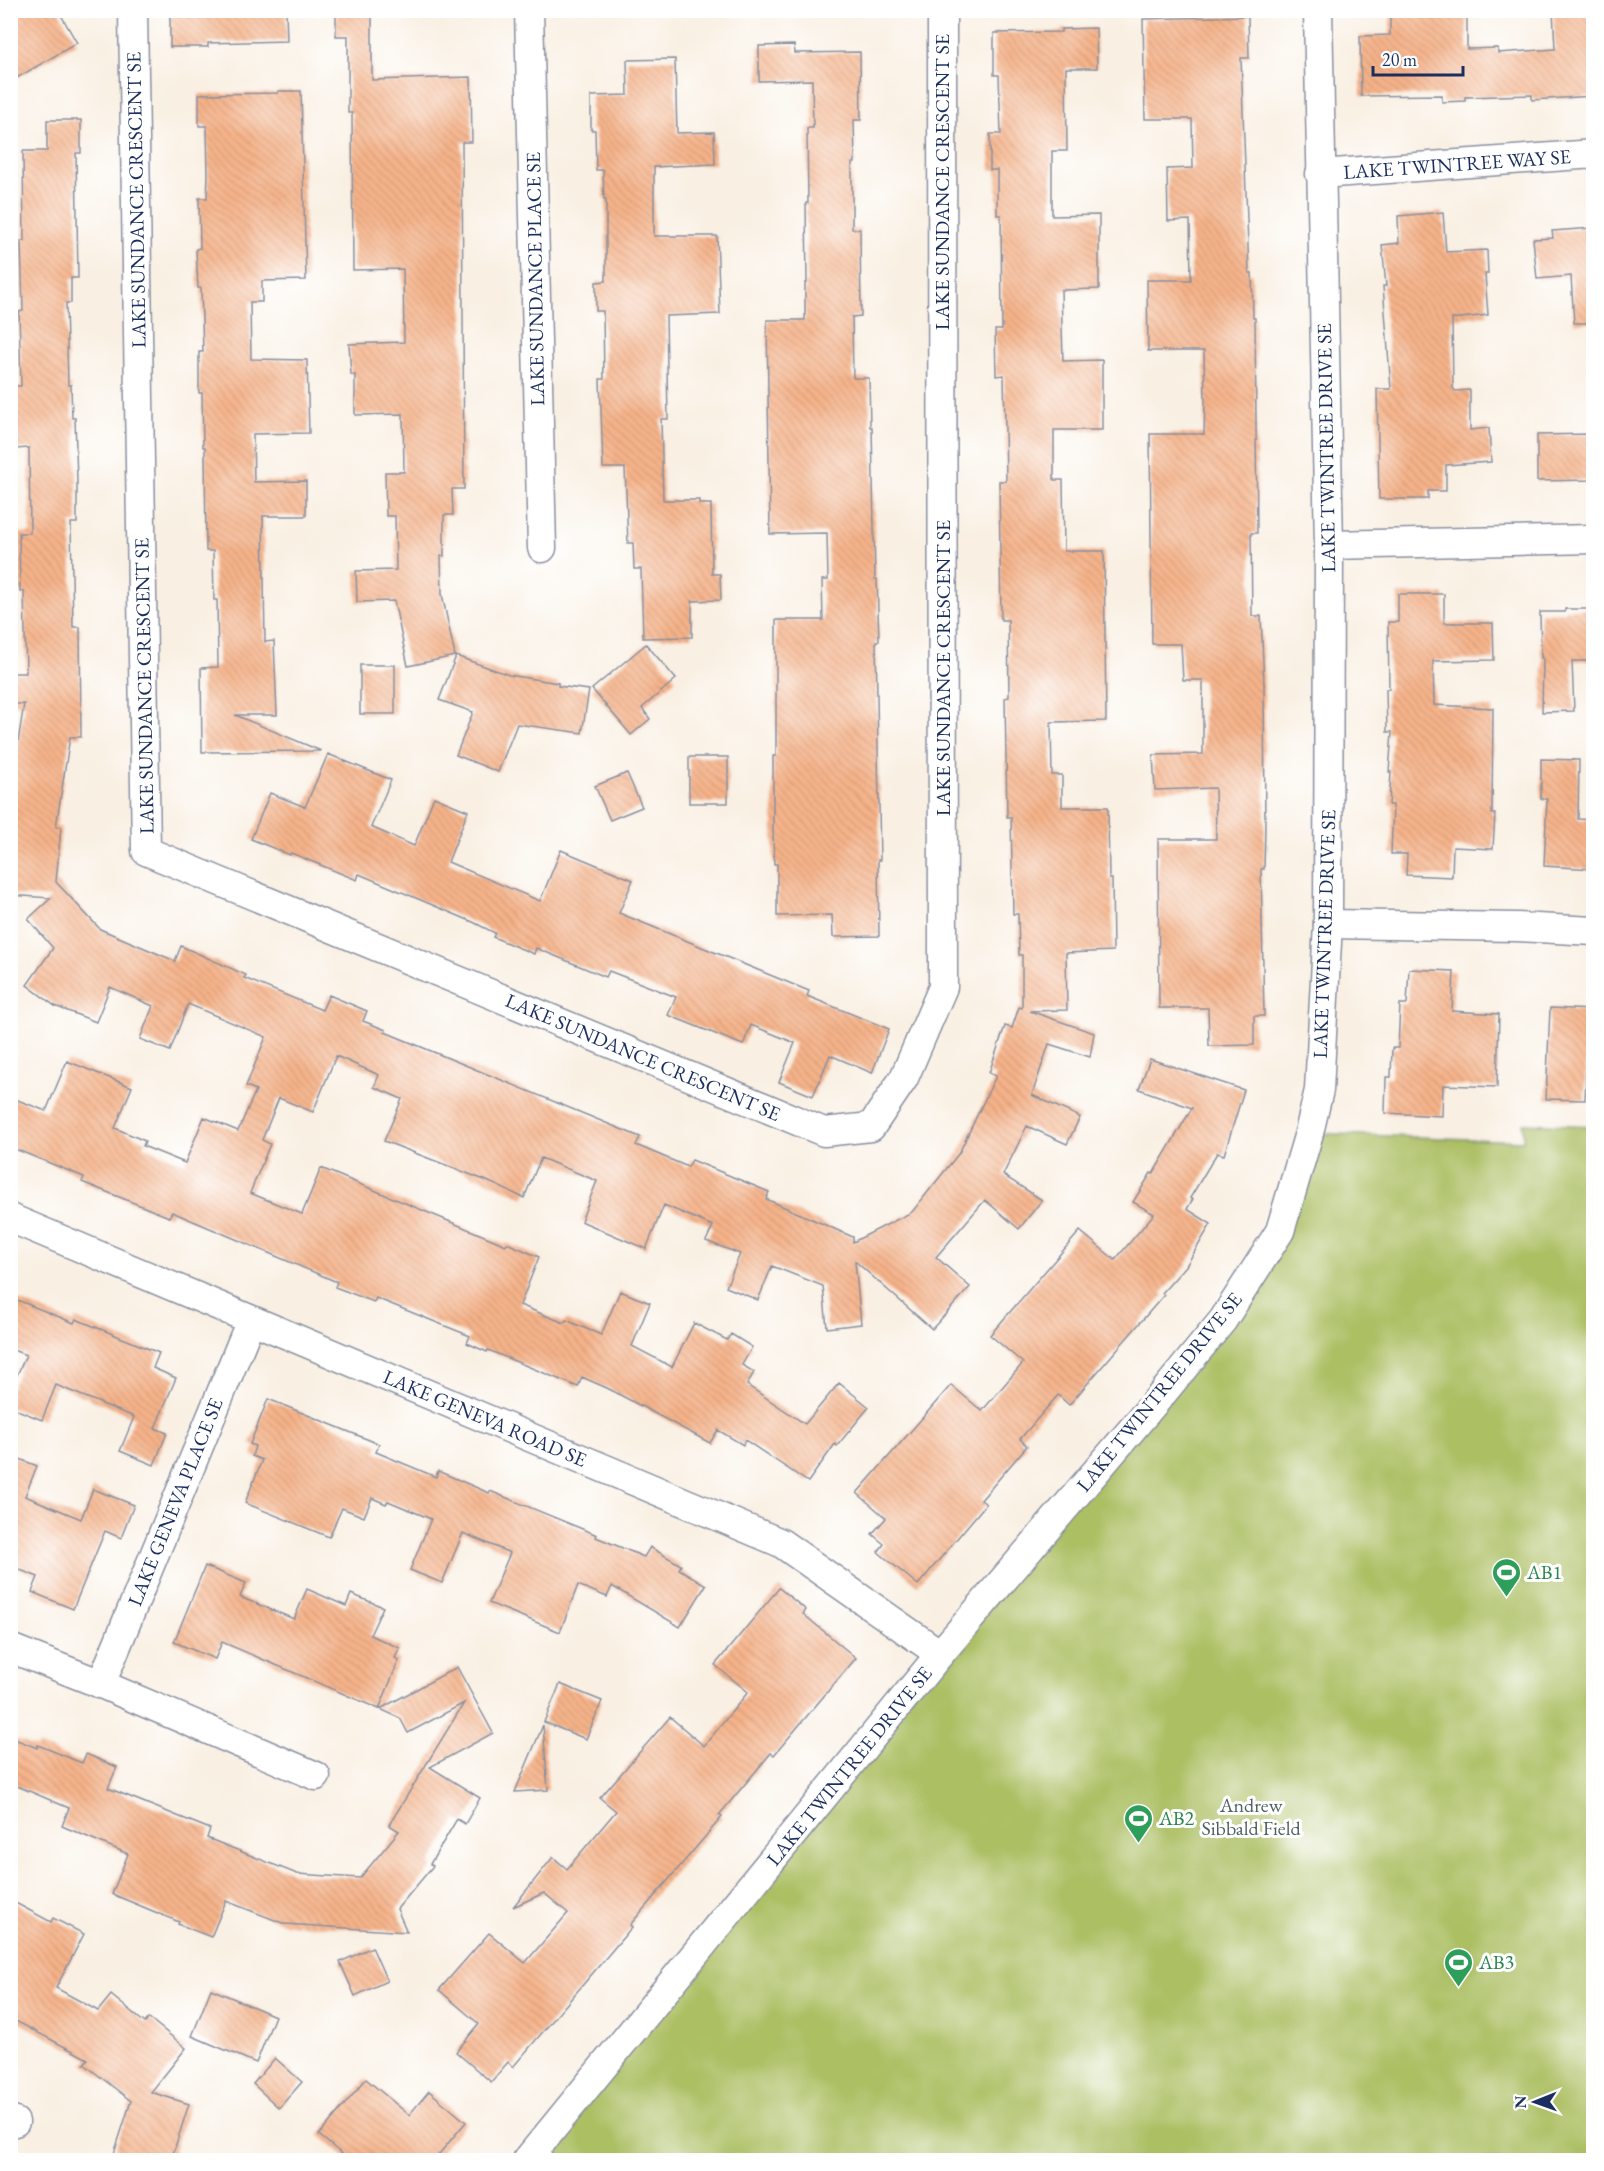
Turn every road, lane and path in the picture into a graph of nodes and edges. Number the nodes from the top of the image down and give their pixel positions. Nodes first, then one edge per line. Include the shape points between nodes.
1 (133, 10) edge
2 (528, 10) edge
3 (942, 10) edge
4 (1318, 10) edge
5 (1593, 154) edge
6 (1320, 174) junction
7 (1593, 539) edge
8 (1329, 545) junction
9 (542, 548) dead end
10 (1328, 924) junction
11 (1593, 931) edge
12 (10, 1218) edge
13 (251, 1320) junction
14 (10, 1648) edge
15 (940, 1654) junction
16 (101, 1684) junction
17 (316, 1776) dead end
18 (527, 2160) edge

1 - 3 street, LAKE SUNDANCE CRESCENT SE via 146,851 824,1132 871,1126 904,1078 943,987
2 - 9 street, LAKE SUNDANCE PLACE SE
4 - 6 street, LAKE TWINTREE DRIVE SE
5 - 6 street, LAKE TWINTREE WAY SE
6 - 8 street, LAKE TWINTREE DRIVE SE
7 - 8 street
8 - 10 street, LAKE TWINTREE DRIVE SE
10 - 11 street
10 - 15 street, LAKE TWINTREE DRIVE SE via 1318,1090 1280,1231 1223,1320
12 - 13 street, LAKE GENEVA ROAD SE
13 - 15 street, LAKE GENEVA ROAD SE via 782,1543
13 - 16 street, LAKE GENEVA PLACE SE
14 - 16 street
15 - 18 street, LAKE TWINTREE DRIVE SE
16 - 17 street

